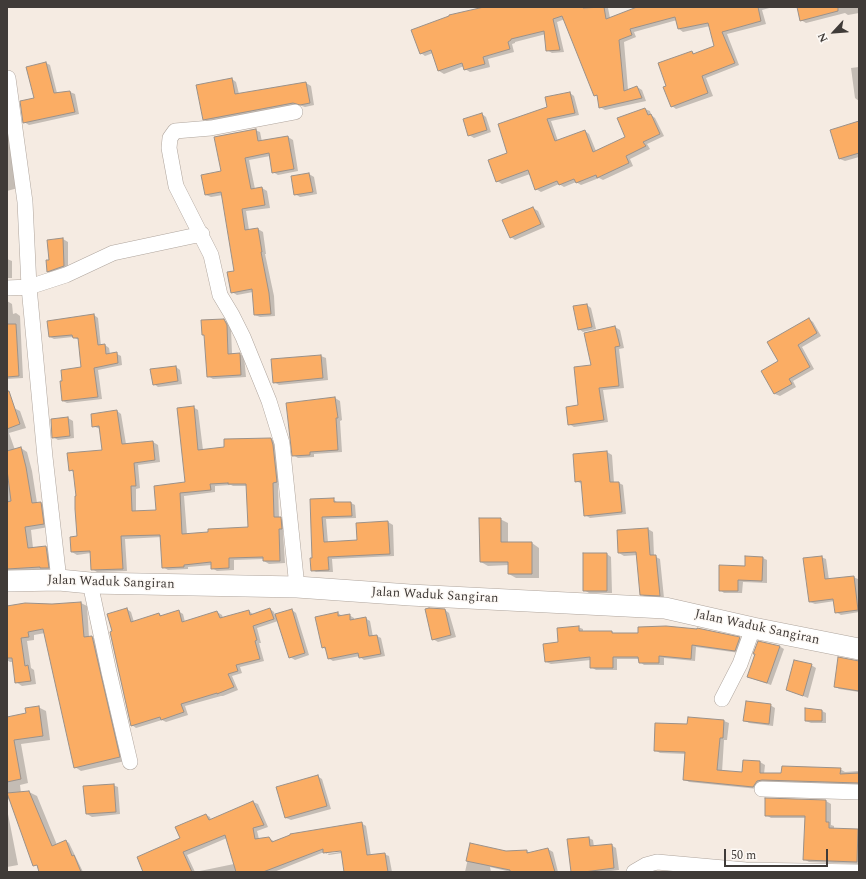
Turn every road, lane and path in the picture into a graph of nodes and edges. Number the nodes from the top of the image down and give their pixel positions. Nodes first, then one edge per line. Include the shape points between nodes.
1 (8, 78) edge
2 (295, 112) dead end
3 (202, 234) junction
4 (29, 287) junction
5 (7, 288) edge
6 (59, 580) junction
7 (7, 581) edge
8 (90, 583) junction
9 (298, 587) junction
10 (754, 628) junction
11 (859, 649) edge
12 (722, 699) dead end
13 (130, 762) dead end
14 (762, 789) dead end
15 (859, 792) edge
16 (634, 872) edge
17 (859, 872) edge

1 - 4 street via 25,202
2 - 3 street via 211,128 175,131 170,138 169,148 176,186
3 - 4 street via 113,254 66,275
3 - 9 street via 211,255 220,295 243,338 269,400 282,443
4 - 5 street
4 - 6 street
6 - 7 street, Jalan Waduk Sangiran
6 - 8 street, Jalan Waduk Sangiran
8 - 9 street, Jalan Waduk Sangiran
8 - 13 street
9 - 10 street, Jalan Waduk Sangiran via 665,608
10 - 11 street, Jalan Waduk Sangiran
10 - 12 street via 740,664
14 - 15 street
16 - 17 street via 657,862 746,870

